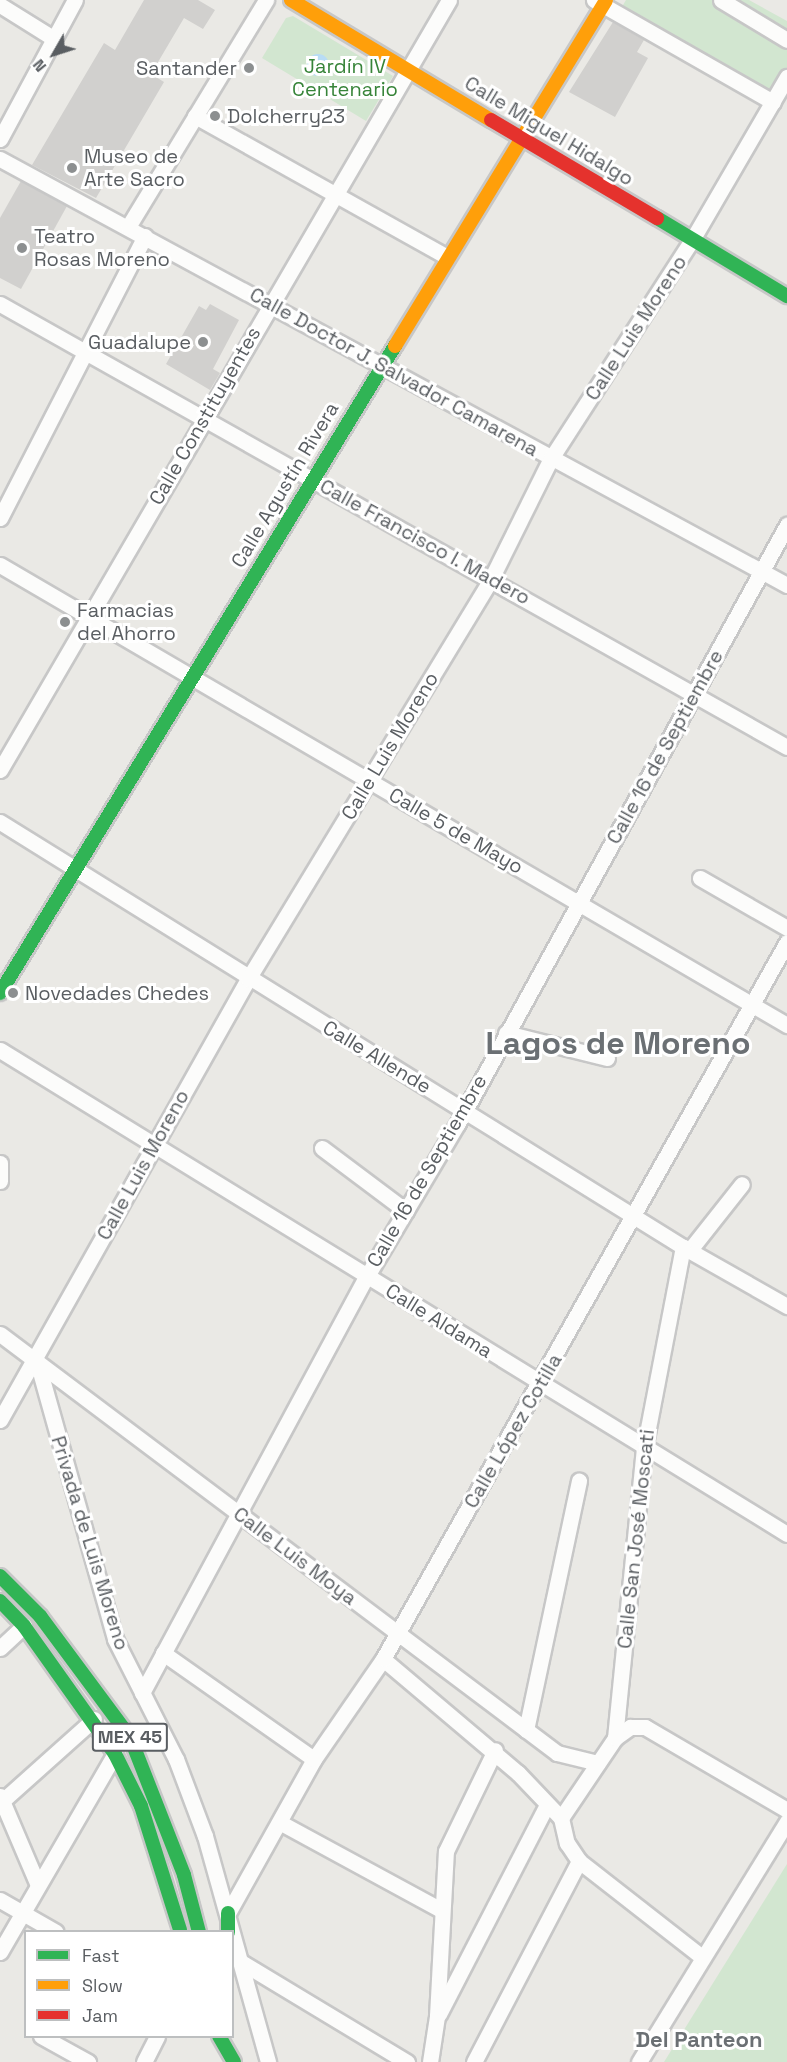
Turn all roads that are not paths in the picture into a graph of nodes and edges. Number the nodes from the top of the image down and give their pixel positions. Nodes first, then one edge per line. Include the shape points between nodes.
1 (75, 0) edge
2 (266, 0) edge
3 (291, 0) edge
4 (450, 0) edge
5 (721, 0) edge
6 (601, 2) edge
7 (0, 5) edge
8 (53, 38) junction
9 (787, 40) edge
10 (410, 71) junction
11 (787, 77) edge
12 (773, 102) junction
13 (195, 116) junction
14 (521, 135) junction
15 (0, 139) edge
16 (0, 159) edge
17 (335, 195) junction
18 (128, 227) junction
19 (145, 236) junction
20 (692, 240) junction
21 (447, 256) junction
22 (787, 296) edge
23 (271, 303) junction
24 (0, 304) edge
25 (87, 351) junction
26 (380, 364) junction
27 (204, 416) junction
28 (550, 460) junction
29 (312, 478) junction
30 (0, 518) edge
31 (787, 525) edge
32 (0, 565) edge
33 (761, 571) junction
34 (491, 579) junction
35 (787, 585) edge
36 (90, 618) junction
37 (192, 677) junction
38 (694, 694) junction
39 (787, 747) edge
40 (0, 770) edge
41 (370, 781) junction
42 (0, 822) edge
43 (76, 868) junction
44 (700, 878) dead end
45 (578, 903) junction
46 (787, 928) edge
47 (787, 942) edge
48 (248, 979) junction
49 (0, 993) edge
50 (752, 1004) junction
51 (787, 1025) edge
52 (506, 1034) junction
53 (0, 1050) edge
54 (607, 1058) dead end
55 (465, 1110) junction
56 (154, 1143) junction
57 (322, 1148) dead end
58 (0, 1163) edge
59 (0, 1181) edge
60 (742, 1184) dead end
61 (406, 1211) junction
62 (634, 1216) junction
63 (686, 1249) junction
64 (367, 1276) junction
65 (787, 1306) edge
66 (0, 1334) edge
67 (37, 1361) junction
68 (540, 1386) junction
69 (0, 1420) edge
70 (644, 1449) junction
71 (579, 1481) dead end
72 (241, 1516) junction
73 (787, 1534) edge
74 (0, 1575) edge
75 (0, 1601) edge
76 (24, 1626) junction
77 (397, 1631) junction
78 (0, 1647) edge
79 (164, 1653) junction
80 (383, 1659) junction
81 (142, 1693) junction
82 (94, 1719) junction
83 (526, 1730) junction
84 (615, 1738) junction
85 (495, 1750) junction
86 (115, 1754) junction
87 (314, 1759) junction
88 (598, 1763) junction
89 (1, 1800) edge
90 (548, 1805) junction
91 (787, 1810) edge
92 (561, 1818) junction
93 (787, 1821) edge
94 (282, 1823) junction
95 (579, 1861) junction
96 (38, 1885) junction
97 (0, 1900) edge
98 (441, 1910) junction
99 (22, 1912) junction
100 (228, 1913) junction
101 (197, 1929) edge
102 (53, 1930) edge
103 (179, 1930) edge
104 (228, 1930) edge
105 (233, 1930) edge
106 (234, 1936) edge
107 (0, 1952) edge
108 (702, 1957) junction
109 (241, 1962) junction
110 (437, 2016) junction
111 (43, 2038) edge
112 (157, 2038) edge
113 (210, 2038) edge
114 (229, 2038) edge
115 (88, 2062) edge
116 (144, 2062) edge
117 (217, 2062) edge
118 (236, 2062) edge
119 (268, 2062) edge
120 (407, 2062) edge
121 (430, 2062) edge
122 (474, 2062) edge
123 (639, 2062) edge

1 - 8 street
2 - 13 street
3 - 10 main road, Calle Miguel Hidalgo
4 - 10 street, Calle Constituyentes
5 - 9 street
6 - 12 street
6 - 14 main road, Calle Agustín Rivera
7 - 8 street
8 - 15 street
10 - 14 main road, Calle Miguel Hidalgo
10 - 17 street, Calle Constituyentes
11 - 12 street, Calle Luis Moreno
12 - 20 street, Calle Luis Moreno
13 - 17 street
13 - 18 street
14 - 20 main road, Calle Miguel Hidalgo
14 - 21 main road, Calle Agustín Rivera
16 - 18 street, Calle Doctor J. Salvador Camarena
17 - 21 street
17 - 23 street, Calle Constituyentes
18 - 19 street, Calle Doctor J. Salvador Camarena
19 - 23 street, Calle Doctor J. Salvador Camarena
19 - 25 street
20 - 22 main road, Calle Miguel Hidalgo
20 - 28 street, Calle Luis Moreno
21 - 26 main road, Calle Agustín Rivera
23 - 26 street, Calle Doctor J. Salvador Camarena
23 - 27 street, Calle Constituyentes
24 - 25 street, Calle Francisco I. Madero
25 - 27 street, Calle Francisco I. Madero
25 - 30 street
26 - 28 street, Calle Doctor J. Salvador Camarena
26 - 29 main road, Calle Agustín Rivera
27 - 29 street, Calle Francisco I. Madero
27 - 36 street, Calle Constituyentes
28 - 33 street, Calle Doctor J. Salvador Camarena
28 - 34 street, Calle Luis Moreno
29 - 34 street, Calle Francisco I. Madero
29 - 37 main road, Calle Agustín Rivera
31 - 33 street, Calle 16 de Septiembre
32 - 36 street, Calle 5 de Mayo
33 - 35 street, Calle Doctor J. Salvador Camarena
33 - 38 street, Calle 16 de Septiembre
34 - 38 street, Calle Francisco I. Madero
34 - 41 street, Calle Luis Moreno
36 - 37 street, Calle 5 de Mayo
36 - 40 street, Calle Constituyentes
37 - 41 street, Calle 5 de Mayo
37 - 43 main road, Calle Agustín Rivera
38 - 39 street, Calle Francisco I. Madero
38 - 45 street, Calle 16 de Septiembre
41 - 45 street, Calle 5 de Mayo
41 - 48 street, Calle Luis Moreno
42 - 43 street, Calle Allende
43 - 48 street, Calle Allende
43 - 49 main road, Calle Agustín Rivera
44 - 46 street
45 - 50 street, Calle 5 de Mayo
45 - 52 street, Calle 16 de Septiembre
47 - 50 street, Calle López Cotilla
48 - 55 street, Calle Allende
48 - 56 street, Calle Luis Moreno
50 - 51 street, Calle 5 de Mayo
50 - 62 street, Calle López Cotilla
52 - 54 street
52 - 55 street, Calle 16 de Septiembre
53 - 56 street, Calle Aldama
55 - 61 street, Calle 16 de Septiembre
55 - 62 street, Calle Allende
56 - 64 street, Calle Aldama
56 - 67 street, Calle Luis Moreno
57 - 61 street
58 - 59 street
60 - 63 street
61 - 64 street, Calle 16 de Septiembre
62 - 63 street, Calle Allende
62 - 68 street, Calle López Cotilla
63 - 65 street, Calle Allende
63 - 70 street, Calle San José Moscati
64 - 68 street, Calle Aldama
64 - 72 street, Calle 16 de Septiembre
66 - 67 street, Calle Luis Moya
67 - 69 street, Calle Luis Moreno
67 - 72 street, Calle Luis Moya
67 - 81 street, Privada de Luis Moreno via 115,1639
68 - 70 street, Calle Aldama
68 - 77 street, Calle López Cotilla
70 - 73 street, Calle Aldama
70 - 84 street, Calle San José Moscati
71 - 83 street
72 - 77 street, Calle Luis Moya
72 - 79 street, Calle 16 de Septiembre
74 - 101 main road, MEX 45 via 40,1616 130,1737 184,1875
75 - 76 main road, MEX 45
76 - 78 street
76 - 82 main road, MEX 45
77 - 80 street, Calle López Cotilla
77 - 83 street, Calle Luis Moya
79 - 81 street, Calle 16 de Septiembre
79 - 87 street
80 - 85 street
80 - 87 street, Calle López Cotilla
81 - 100 street, Privada de Luis Moreno via 176,1759
82 - 86 main road, MEX 45
82 - 89 street
83 - 88 street, Calle Luis Moya via 557,1753
84 - 88 street, Calle San José Moscati
84 - 91 street via 630,1727 645,1727
85 - 90 street
85 - 98 street via 450,1838
86 - 96 street
86 - 103 main road, MEX 45 via 141,1806
87 - 94 street, Calle López Cotilla
88 - 92 street, Calle San José Moscati
89 - 96 street
90 - 92 street
90 - 110 street
92 - 95 street via 567,1843
93 - 108 street
94 - 98 street
94 - 100 street, Calle López Cotilla
95 - 108 street
95 - 122 street
96 - 99 street
97 - 99 street
98 - 110 street
99 - 102 street
99 - 107 street
100 - 104 main road
100 - 105 street, Privada de Luis Moreno
106 - 109 street, Privada de Luis Moreno
108 - 123 street
109 - 119 street, Privada de Luis Moreno
109 - 120 street
110 - 121 street
111 - 115 street
112 - 116 street
113 - 117 main road
114 - 118 main road

